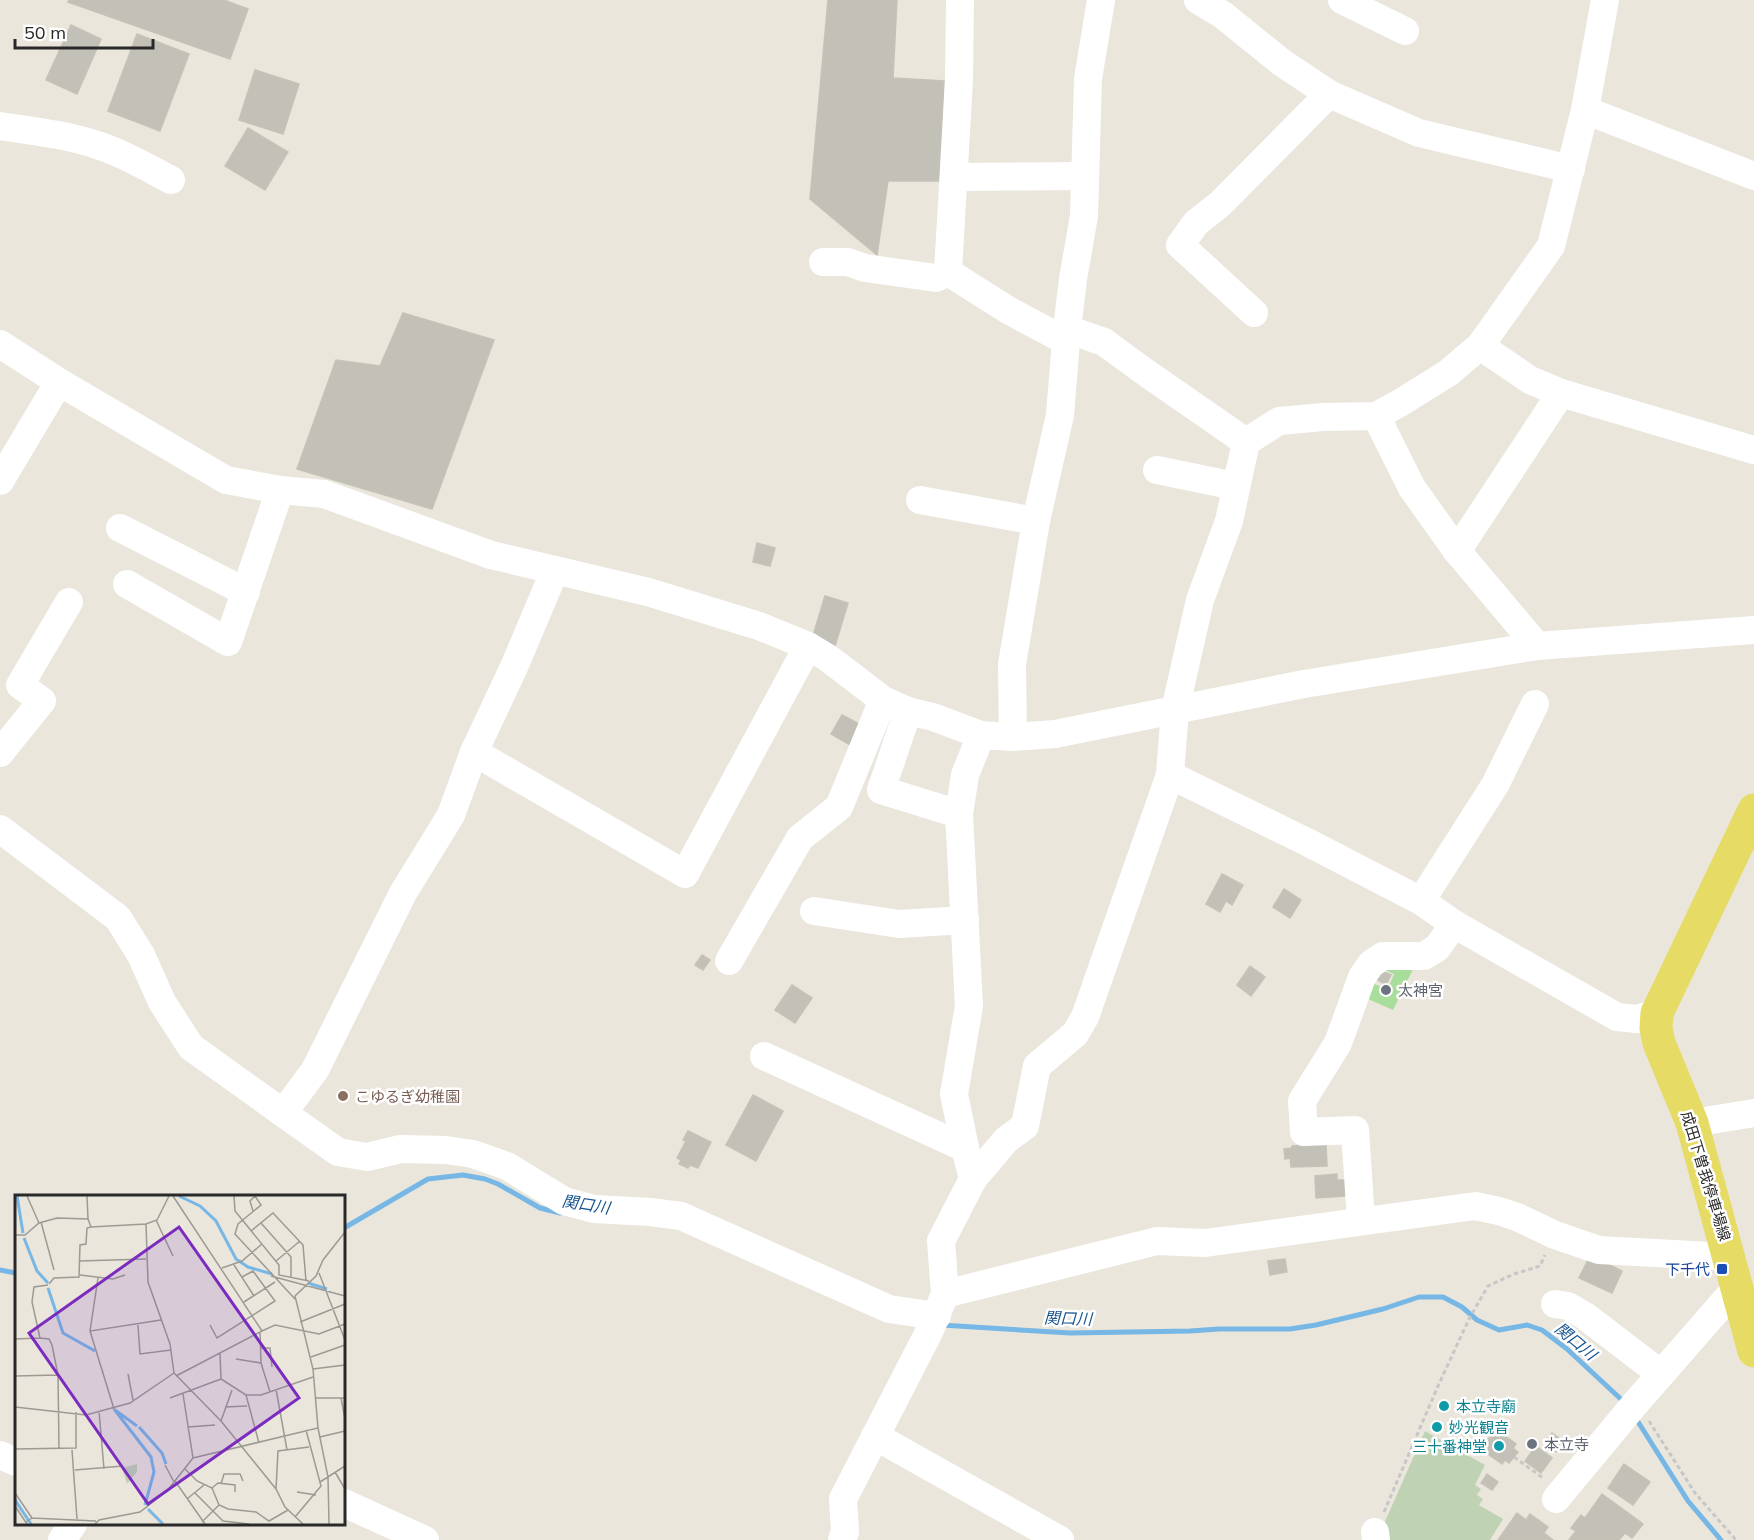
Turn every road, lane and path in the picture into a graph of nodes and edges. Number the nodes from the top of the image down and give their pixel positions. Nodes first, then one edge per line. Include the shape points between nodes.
1 (960, 0) edge
2 (1101, 0) edge
3 (1198, 0) edge
4 (1342, 0) edge
5 (1605, 0) edge
6 (1229, 8) edge
7 (1405, 31) dead end
8 (1329, 94) junction
9 (1585, 110) junction
10 (0, 126) edge
11 (1571, 169) junction
12 (1085, 176) junction
13 (1754, 176) edge
14 (954, 177) junction
15 (171, 180) dead end
16 (823, 262) dead end
17 (948, 272) junction
18 (1254, 313) dead end
19 (1067, 335) junction
20 (0, 344) edge
21 (1480, 346) junction
22 (59, 382) junction
23 (1561, 393) junction
24 (1376, 416) junction
25 (1246, 442) junction
26 (1754, 450) edge
27 (1157, 470) dead end
28 (0, 481) edge
29 (1235, 486) junction
30 (280, 490) junction
31 (920, 500) dead end
32 (1036, 521) junction
33 (120, 528) dead end
34 (1457, 551) junction
35 (555, 570) junction
36 (127, 584) dead end
37 (246, 592) junction
38 (69, 602) dead end
39 (1754, 630) edge
40 (808, 646) junction
41 (1537, 646) junction
42 (1535, 704) dead end
43 (895, 705) junction
44 (1174, 710) junction
45 (981, 735) junction
46 (1013, 737) junction
47 (474, 752) junction
48 (0, 753) edge
49 (1170, 775) junction
50 (1754, 810) edge
51 (959, 814) junction
52 (0, 829) edge
53 (1421, 901) junction
54 (814, 911) dead end
55 (965, 920) junction
56 (1454, 924) junction
57 (729, 961) dead end
58 (1657, 1013) junction
59 (764, 1056) dead end
60 (283, 1113) junction
61 (1754, 1113) edge
62 (1692, 1123) junction
63 (965, 1148) junction
64 (973, 1179) junction
65 (1360, 1217) junction
66 (1563, 1238) junction
67 (1741, 1277) edge
68 (1555, 1304) dead end
69 (937, 1314) junction
70 (1754, 1351) edge
71 (1661, 1374) junction
72 (1623, 1413) junction
73 (875, 1436) junction
74 (0, 1455) edge
75 (1514, 1457) dead end
76 (15, 1462) edge
77 (1558, 1495) joint
78 (345, 1503) edge
79 (72, 1525) edge
80 (1376, 1536) edge
81 (62, 1540) edge
82 (425, 1540) edge
83 (842, 1540) edge
84 (1060, 1540) edge
85 (1736, 1540) edge

1 - 14 street
2 - 12 street via 1088,79
3 - 6 street
4 - 7 street
5 - 9 street
6 - 8 street via 1281,62
8 - 11 street via 1419,133
8 - 18 street via 1220,204 1196,223 1180,245
9 - 11 street
9 - 13 street
10 - 15 street via 63,135 101,146
11 - 21 street via 1551,246
12 - 14 street
12 - 19 street via 1084,216
14 - 17 street
16 - 17 street via 848,262 936,278
17 - 19 street via 1008,310
19 - 25 street via 1104,342
19 - 32 street via 1060,415
20 - 22 street
21 - 23 street via 1530,380
21 - 24 street via 1448,373
22 - 28 street
22 - 30 street via 226,480
23 - 26 street
23 - 34 street
24 - 25 street via 1279,421
24 - 34 street via 1412,488
25 - 29 street
27 - 29 street
29 - 44 street via 1229,521 1200,600
30 - 35 street via 324,494 491,555
30 - 37 street
31 - 32 street
32 - 46 street via 1012,664
33 - 37 street
34 - 41 street
35 - 40 street via 759,626
35 - 47 street
36 - 37 street via 228,642
38 - 48 street via 20,686 42,701
39 - 41 street
40 - 43 street
40 - 47 street via 686,874
41 - 44 street via 1304,684
42 - 53 street via 1495,785
43 - 45 street
43 - 51 street via 881,790
43 - 57 street via 839,807 800,838
44 - 46 street via 1055,734
44 - 49 street
45 - 46 street
45 - 51 street via 965,775
47 - 60 street via 451,815 403,893 315,1070
49 - 53 street
49 - 64 street via 1085,1017 1075,1034 1037,1066 1025,1126 1006,1140
50 - 58 main road, 成田下曽我停車場線
51 - 55 street
52 - 60 street via 118,918 190,1047
53 - 56 street
54 - 55 street via 900,924
55 - 63 street via 969,1006 954,1094
56 - 58 street via 1617,1017 1637,1019
56 - 65 street via 1437,948 1424,956 1383,956 1371,964 1362,977 1338,1043 1302,1101 1304,1132 1355,1130
58 - 62 main road, 成田下曽我停車場線 via 1659,1043
59 - 63 street
60 - 69 street via 338,1152 367,1157 401,1149 473,1154 507,1166 564,1200 594,1209 681,1216 889,1309
61 - 62 street
62 - 67 main road, 成田下曽我停車場線
63 - 64 street
64 - 69 street via 940,1242
65 - 66 street via 1475,1206 1517,1217
65 - 69 street via 1205,1244 1157,1241
66 - 67 street via 1599,1250
66 - 80 path via 1540,1266 1488,1286 1438,1386
67 - 70 main road, 成田下曽我停車場線
67 - 71 street
68 - 71 street via 1585,1316
69 - 73 street
71 - 72 street
72 - 77 street
72 - 85 path
73 - 83 street via 843,1499
73 - 84 street
74 - 76 street
75 - 77 path
78 - 82 street
79 - 81 street

